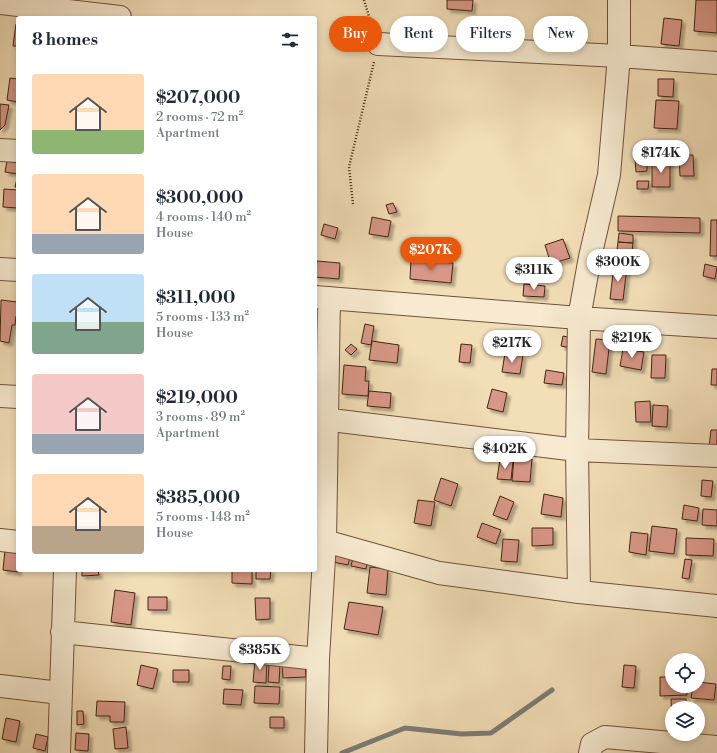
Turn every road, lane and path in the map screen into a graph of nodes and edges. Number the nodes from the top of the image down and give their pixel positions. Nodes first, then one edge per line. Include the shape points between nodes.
1 (364, 0) edge
2 (619, 0) edge
3 (0, 3) edge
4 (121, 12) edge
5 (369, 16) edge
6 (382, 44) edge
7 (376, 52) edge
8 (620, 56) junction
9 (717, 63) edge
10 (0, 150) edge
11 (16, 151) edge
12 (353, 204) dead end
13 (0, 269) edge
14 (16, 270) edge
15 (322, 298) edge
16 (579, 318) junction
17 (717, 327) edge
18 (0, 396) edge
19 (16, 397) edge
20 (321, 419) edge
21 (577, 450) junction
22 (717, 456) edge
23 (0, 540) edge
24 (320, 541) edge
25 (16, 542) edge
26 (65, 572) edge
27 (579, 592) junction
28 (717, 606) edge
29 (62, 632) junction
30 (318, 658) junction
31 (0, 686) edge
32 (60, 693) junction
33 (717, 747) edge
34 (310, 752) edge
35 (59, 753) edge
36 (590, 753) edge

1 - 5 path
2 - 8 street
3 - 4 street
6 - 8 street
7 - 12 path via 349,168
8 - 9 street
8 - 16 street via 609,175
10 - 11 street
13 - 14 street
15 - 16 street
15 - 20 street
16 - 17 street
16 - 21 street
18 - 19 street
20 - 21 street
20 - 24 street
21 - 22 street
21 - 27 street
23 - 25 street
24 - 27 street via 439,574
24 - 30 street
26 - 29 street
27 - 28 street
29 - 30 street
29 - 32 street
30 - 34 street
31 - 32 street
32 - 35 street
33 - 36 street via 605,737 592,744

